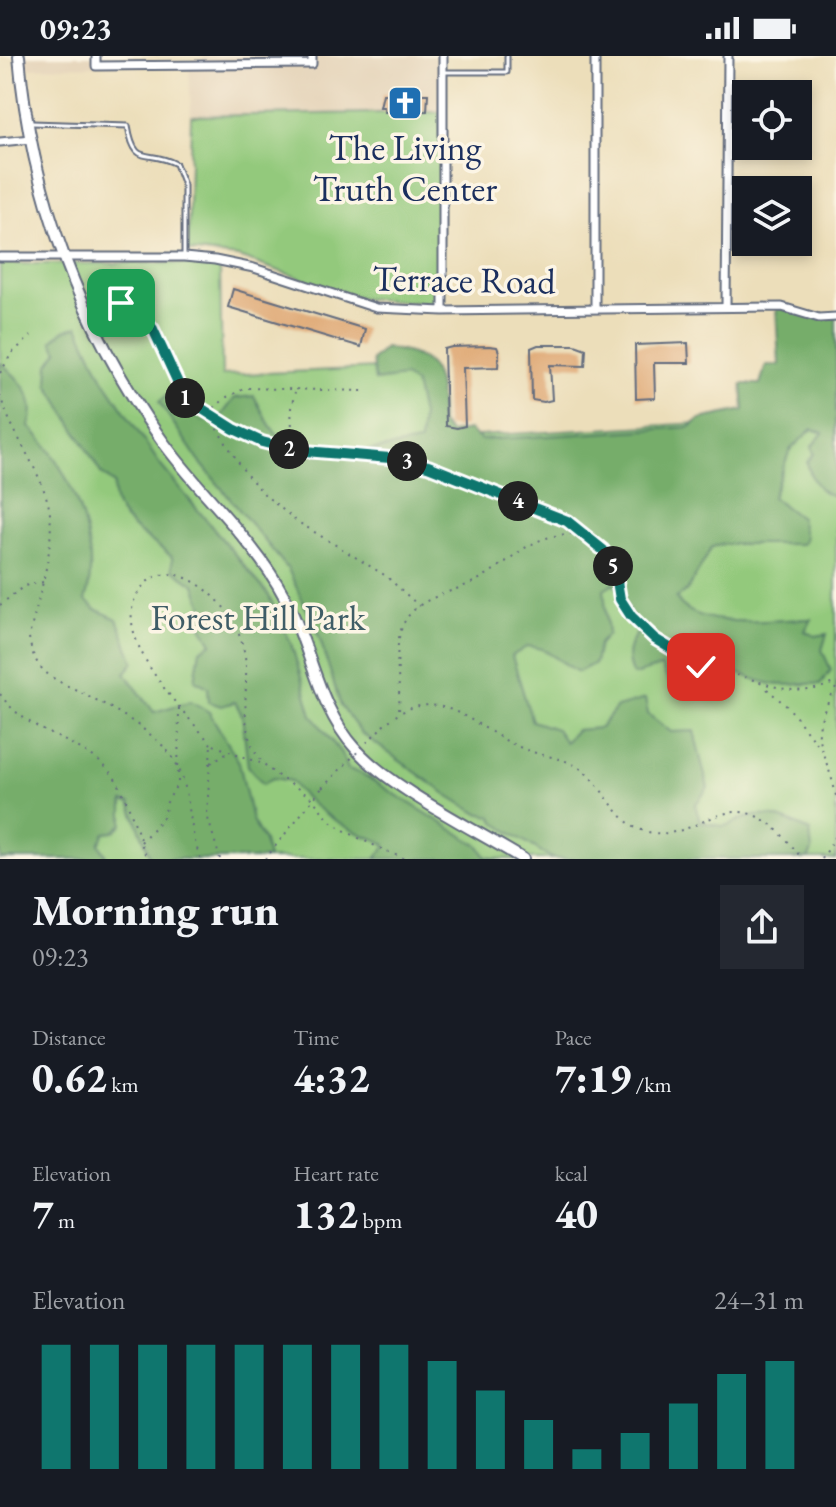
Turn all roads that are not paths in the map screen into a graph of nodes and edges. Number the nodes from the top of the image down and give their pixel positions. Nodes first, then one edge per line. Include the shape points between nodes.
1 (19, 56) edge
2 (96, 56) edge
3 (443, 56) edge
4 (507, 56) edge
5 (595, 56) edge
6 (728, 56) edge
7 (203, 60) edge
8 (312, 60) edge
9 (443, 72) junction
10 (28, 123) junction
11 (31, 139) junction
12 (0, 142) edge
13 (0, 257) edge
14 (63, 257) junction
15 (184, 257) junction
16 (595, 307) junction
17 (726, 307) junction
18 (443, 311) junction
19 (836, 317) edge
20 (523, 859) edge

1 - 10 street
2 - 7 street via 96,66
3 - 9 street
4 - 9 lane via 507,72
5 - 16 street
6 - 17 street
7 - 8 street
9 - 18 street
10 - 11 street
10 - 15 lane via 128,126 137,154 176,164 184,185
11 - 12 street
11 - 14 street
13 - 14 street, Terrace Road
14 - 15 street, Terrace Road
14 - 20 street via 87,312 161,439 284,596 325,703 356,750 391,778
15 - 18 street, Terrace Road via 241,265 360,305
16 - 17 street, Terrace Road
16 - 18 street, Terrace Road
17 - 19 street, Terrace Road via 782,307 819,318

